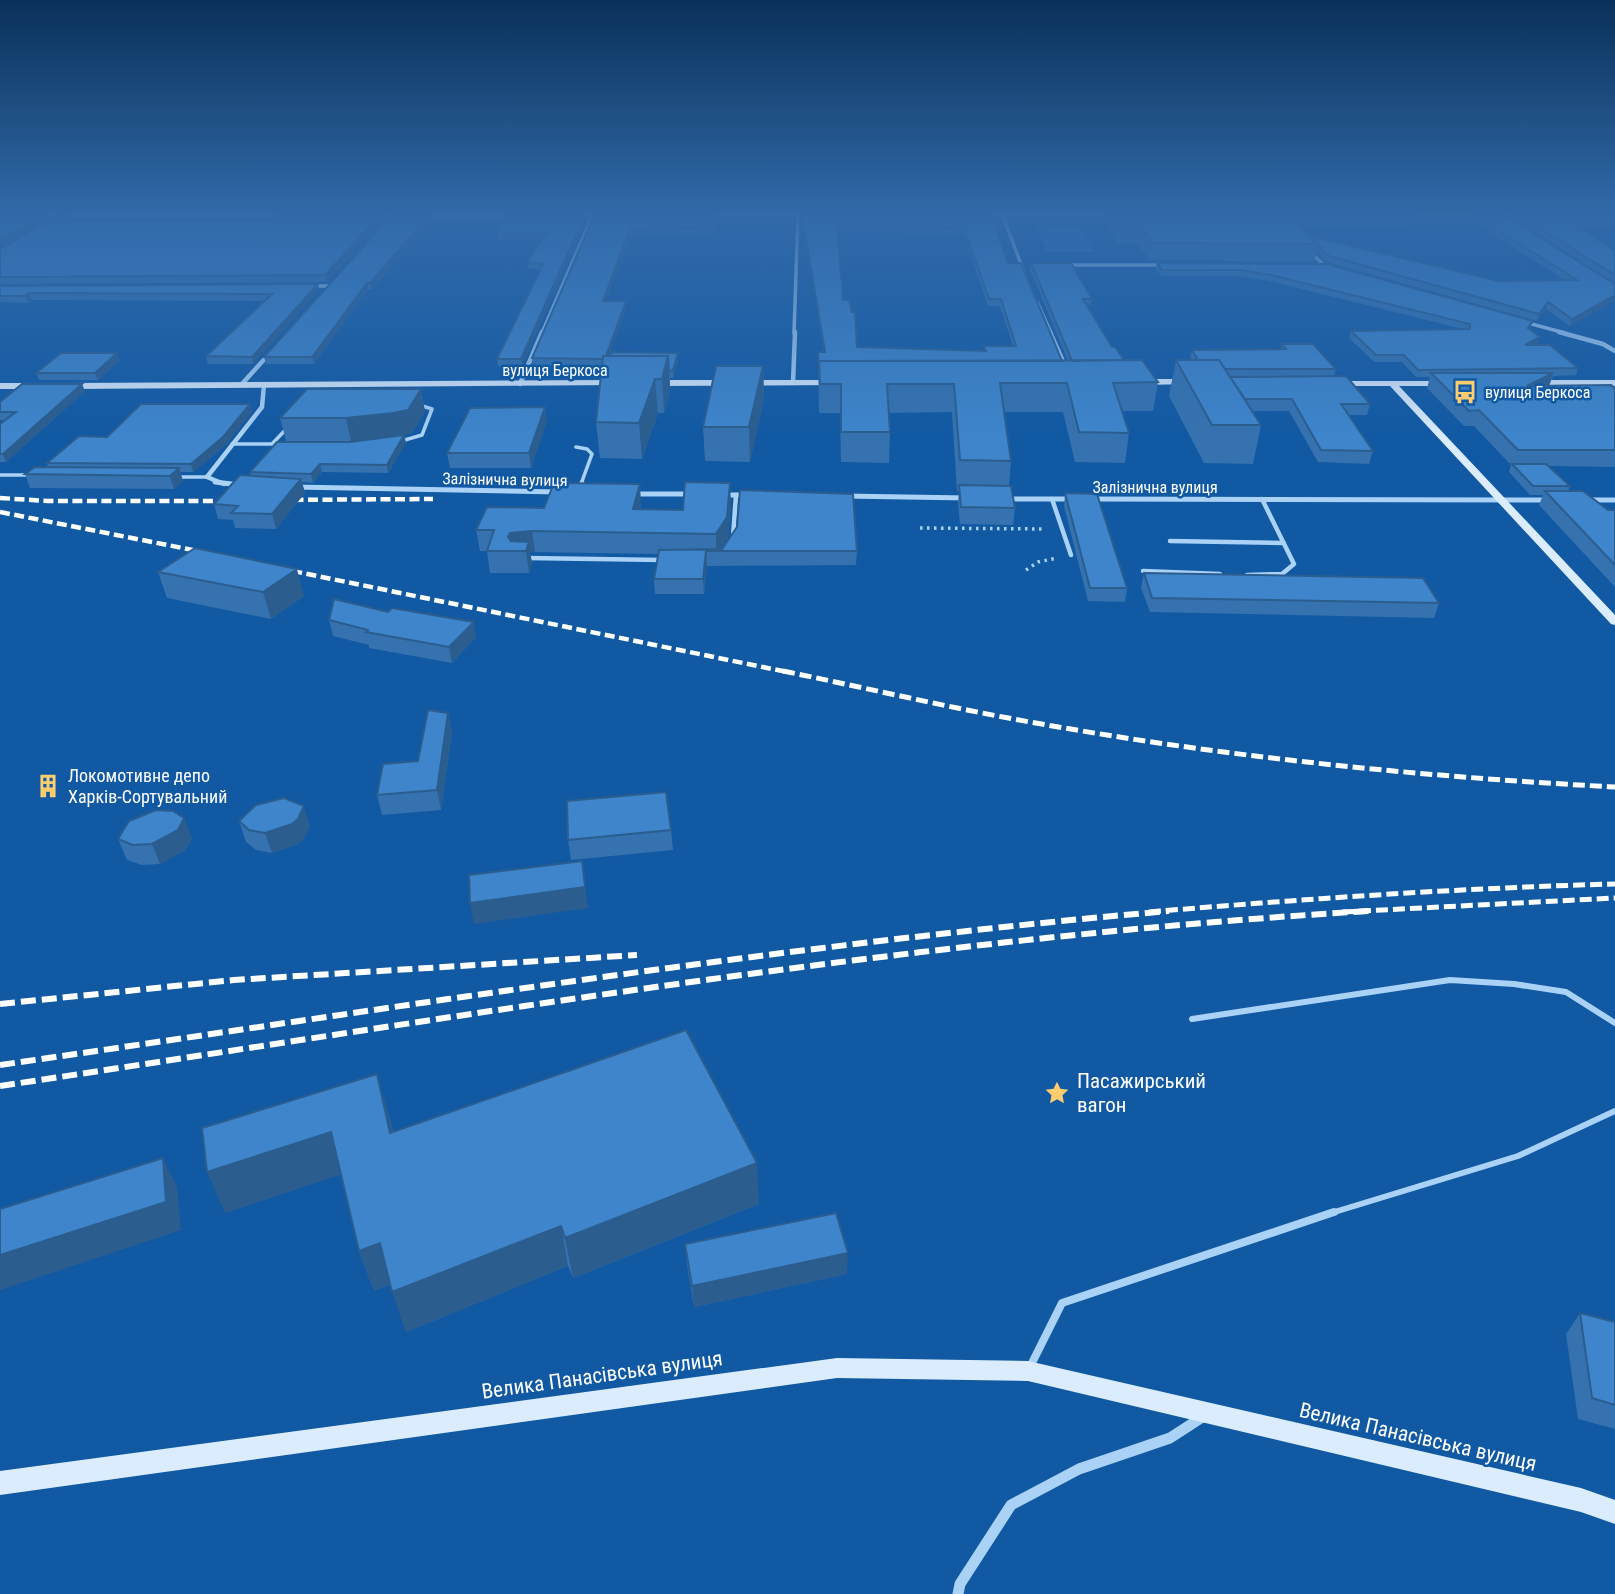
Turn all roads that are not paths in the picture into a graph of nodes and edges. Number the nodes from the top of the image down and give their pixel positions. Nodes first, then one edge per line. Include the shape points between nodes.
1 (329, 288) edge
2 (561, 288) edge
3 (796, 288) edge
4 (322, 296) edge
5 (1037, 301) edge
6 (1520, 321) edge
7 (278, 345) edge
8 (1615, 351) edge
9 (1069, 374) edge
10 (1127, 382) edge
11 (1197, 382) edge
12 (630, 383) edge
13 (643, 383) edge
14 (793, 383) junction
15 (849, 383) edge
16 (1321, 383) edge
17 (1392, 383) junction
18 (1461, 383) edge
19 (1516, 383) edge
20 (1615, 383) edge
21 (520, 384) junction
22 (241, 385) junction
23 (264, 385) junction
24 (0, 386) edge
25 (412, 405) edge
26 (289, 425) edge
27 (390, 443) edge
28 (232, 444) junction
29 (272, 444) junction
30 (285, 444) edge
31 (576, 447) dead end
32 (0, 475) edge
33 (36, 475) edge
34 (167, 477) edge
35 (207, 477) junction
36 (245, 485) edge
37 (279, 487) edge
38 (564, 493) edge
39 (577, 493) joint
40 (590, 493) edge
41 (630, 494) edge
42 (696, 494) edge
43 (709, 495) edge
44 (736, 495) junction
45 (750, 495) edge
46 (832, 496) edge
47 (970, 498) edge
48 (997, 499) edge
49 (1052, 499) junction
50 (1262, 499) junction
51 (1504, 500) junction
52 (1560, 500) edge
53 (1588, 500) edge
54 (1615, 500) edge
55 (733, 540) edge
56 (1170, 541) dead end
57 (1284, 543) junction
58 (1071, 555) road end
59 (516, 558) edge
60 (665, 560) edge
61 (1143, 571) edge
62 (1229, 575) edge
63 (1241, 575) edge
64 (1615, 622) edge
65 (1192, 1019) dead end
66 (1615, 1023) edge
67 (1615, 1111) edge
68 (1028, 1371) junction
69 (1209, 1413) junction
70 (0, 1483) edge
71 (1615, 1512) edge
72 (958, 1594) edge

1 - 4 street
2 - 21 street
3 - 14 street
5 - 9 street
6 - 8 street
7 - 22 street
10 - 11 street
12 - 21 street, вулиця Беркоса
13 - 14 street
14 - 15 street
16 - 17 street
17 - 18 street
17 - 51 street
19 - 20 street
21 - 23 street, вулиця Беркоса
22 - 23 street, вулиця Беркоса
22 - 24 street, вулиця Беркоса
23 - 28 street via 262,407
25 - 27 lane via 432,409 422,435
26 - 29 lane
28 - 29 lane
28 - 35 street
29 - 30 lane
31 - 39 lane via 592,454
32 - 33 lane
34 - 35 lane
35 - 36 street
37 - 38 street, Залізнична вулиця
39 - 40 street, Залізнична вулиця
41 - 42 street
43 - 44 street
44 - 45 street
44 - 55 lane
46 - 47 street
48 - 49 street, Залізнична вулиця
49 - 50 street, Залізнична вулиця
49 - 58 lane
50 - 51 street, Залізнична вулиця
50 - 57 lane
51 - 52 street, Залізнична вулиця
51 - 64 street
53 - 54 street
56 - 57 lane
57 - 63 lane via 1294,564 1282,574
59 - 60 lane
61 - 62 lane
65 - 66 lane via 1450,980 1566,992
67 - 68 lane via 1518,1156 1273,1231 1062,1303
68 - 69 street, Велика Панасівська вулиця
68 - 70 street, Велика Панасівська вулиця via 836,1368
69 - 71 street, Велика Панасівська вулиця via 1581,1500
69 - 72 street via 1170,1438 1079,1469 1011,1505

